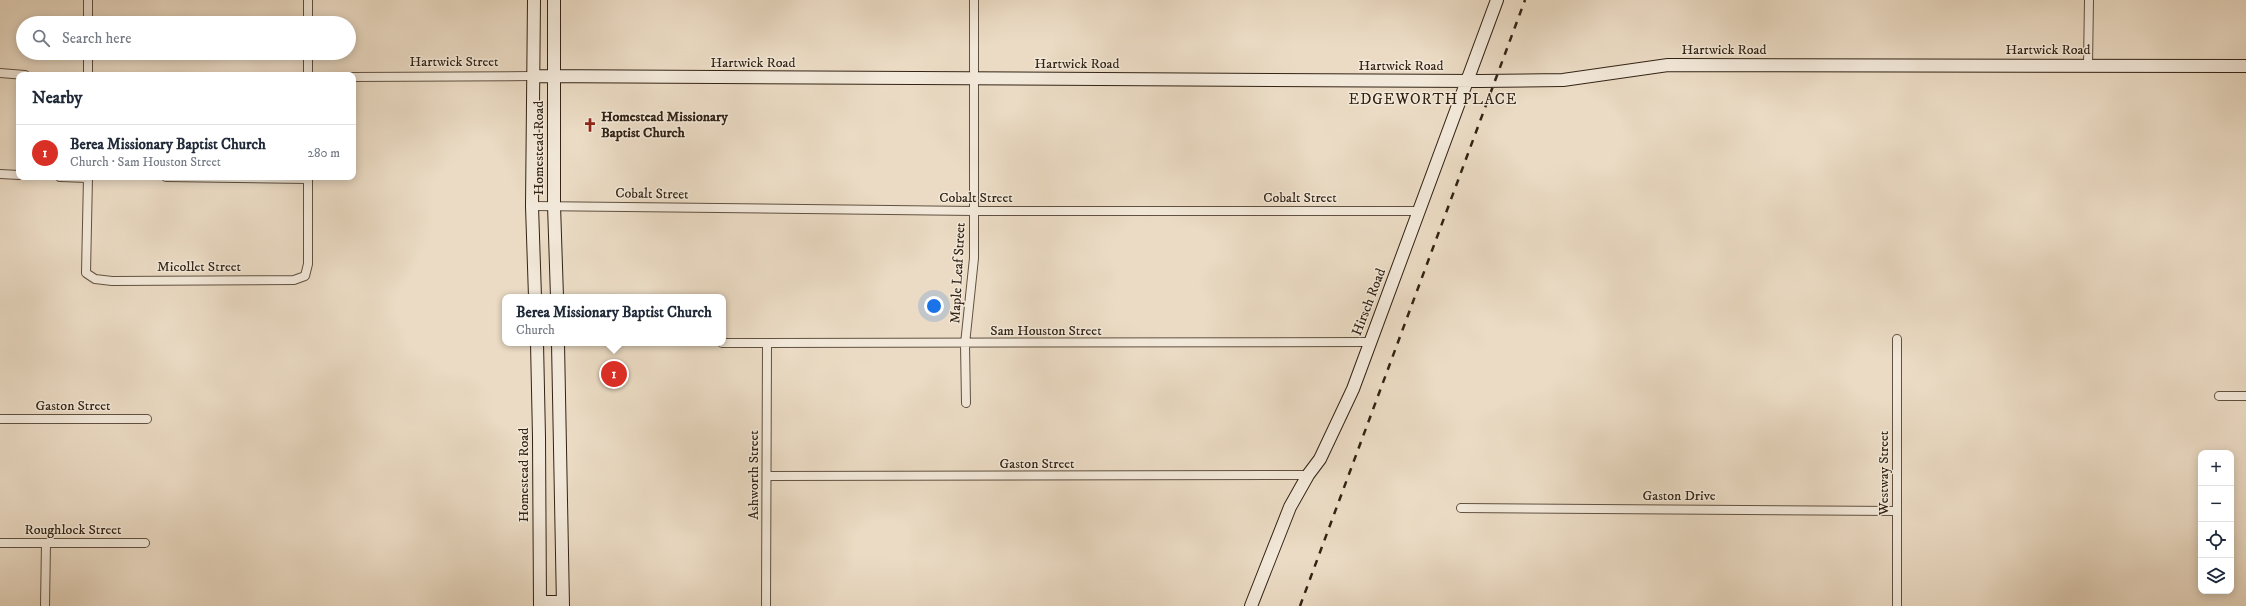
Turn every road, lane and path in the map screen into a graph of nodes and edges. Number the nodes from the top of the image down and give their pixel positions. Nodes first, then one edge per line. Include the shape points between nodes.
1 (88, 0) edge
2 (308, 0) edge
3 (534, 0) edge
4 (554, 0) edge
5 (974, 0) edge
6 (1497, 0) edge
7 (2089, 0) edge
8 (88, 16) edge
9 (308, 16) edge
10 (88, 60) edge
11 (308, 60) edge
12 (2088, 65) junction
13 (2246, 66) edge
14 (88, 72) edge
15 (308, 72) edge
16 (0, 73) edge
17 (16, 74) edge
18 (533, 76) junction
19 (555, 76) junction
20 (356, 77) edge
21 (974, 79) junction
22 (1467, 81) junction
23 (0, 174) edge
24 (16, 175) edge
25 (88, 180) edge
26 (308, 180) edge
27 (532, 206) junction
28 (554, 206) junction
29 (974, 211) junction
30 (1420, 212) junction
31 (535, 294) edge
32 (557, 294) edge
33 (1897, 339) dead end
34 (1369, 342) junction
35 (726, 343) edge
36 (767, 343) junction
37 (966, 344) junction
38 (537, 346) edge
39 (558, 346) edge
40 (2219, 396) dead end
41 (2246, 396) edge
42 (966, 403) dead end
43 (0, 419) edge
44 (147, 419) dead end
45 (560, 463) junction
46 (539, 466) junction
47 (1308, 475) junction
48 (767, 476) junction
49 (1461, 508) dead end
50 (1896, 511) junction
51 (0, 543) edge
52 (46, 543) junction
53 (146, 543) dead end
54 (540, 604) edge
55 (563, 604) edge
56 (46, 606) edge
57 (766, 606) edge
58 (1251, 606) edge
59 (1897, 606) edge

1 - 8 street
2 - 9 street
3 - 18 main road, Homestead Road
4 - 19 main road, Homestead Road
5 - 21 street, Maple Leaf Street
6 - 22 main road, Hirsch Road
7 - 12 street
10 - 14 street
11 - 15 street
12 - 13 main road, Hartwick Road
12 - 22 main road, Hartwick Road via 1668,65 1563,80
16 - 17 street
18 - 19 main road, Hartwick Street
18 - 20 street, Hartwick Street
18 - 27 main road, Homestead Road
19 - 21 main road, Hartwick Road
19 - 28 main road, Homestead Road
21 - 22 main road, Hartwick Road
21 - 29 street, Maple Leaf Street
22 - 30 main road, Hirsch Road
23 - 24 street
25 - 26 street, Micollet Street via 86,273 95,279 294,280 305,276 308,264
27 - 28 street, Cobalt Street
27 - 31 main road, Homestead Road
28 - 29 street, Cobalt Street
28 - 32 main road, Homestead Road
29 - 30 street, Cobalt Street
29 - 37 street, Maple Leaf Street via 974,258
30 - 34 main road, Hirsch Road
33 - 50 street, Westway Street
34 - 37 street, Sam Houston Street
34 - 47 main road, Hirsch Road via 1335,429 1320,459
35 - 36 street, Sam Houston Street
36 - 37 street, Sam Houston Street
36 - 48 street, Ashworth Street
37 - 42 street, Maple Leaf Street
38 - 46 main road, Homestead Road
39 - 45 main road
40 - 41 street
43 - 44 street, Gaston Street
45 - 46 main road
45 - 55 main road
46 - 54 main road, Homestead Road
47 - 48 street, Gaston Street
47 - 58 main road, Hirsch Road via 1290,507
48 - 57 street, Ashworth Street
49 - 50 street, Gaston Drive
50 - 59 street, Westway Street
51 - 52 street, Roughlock Street
52 - 53 street, Roughlock Street
52 - 56 street
54 - 55 main road

